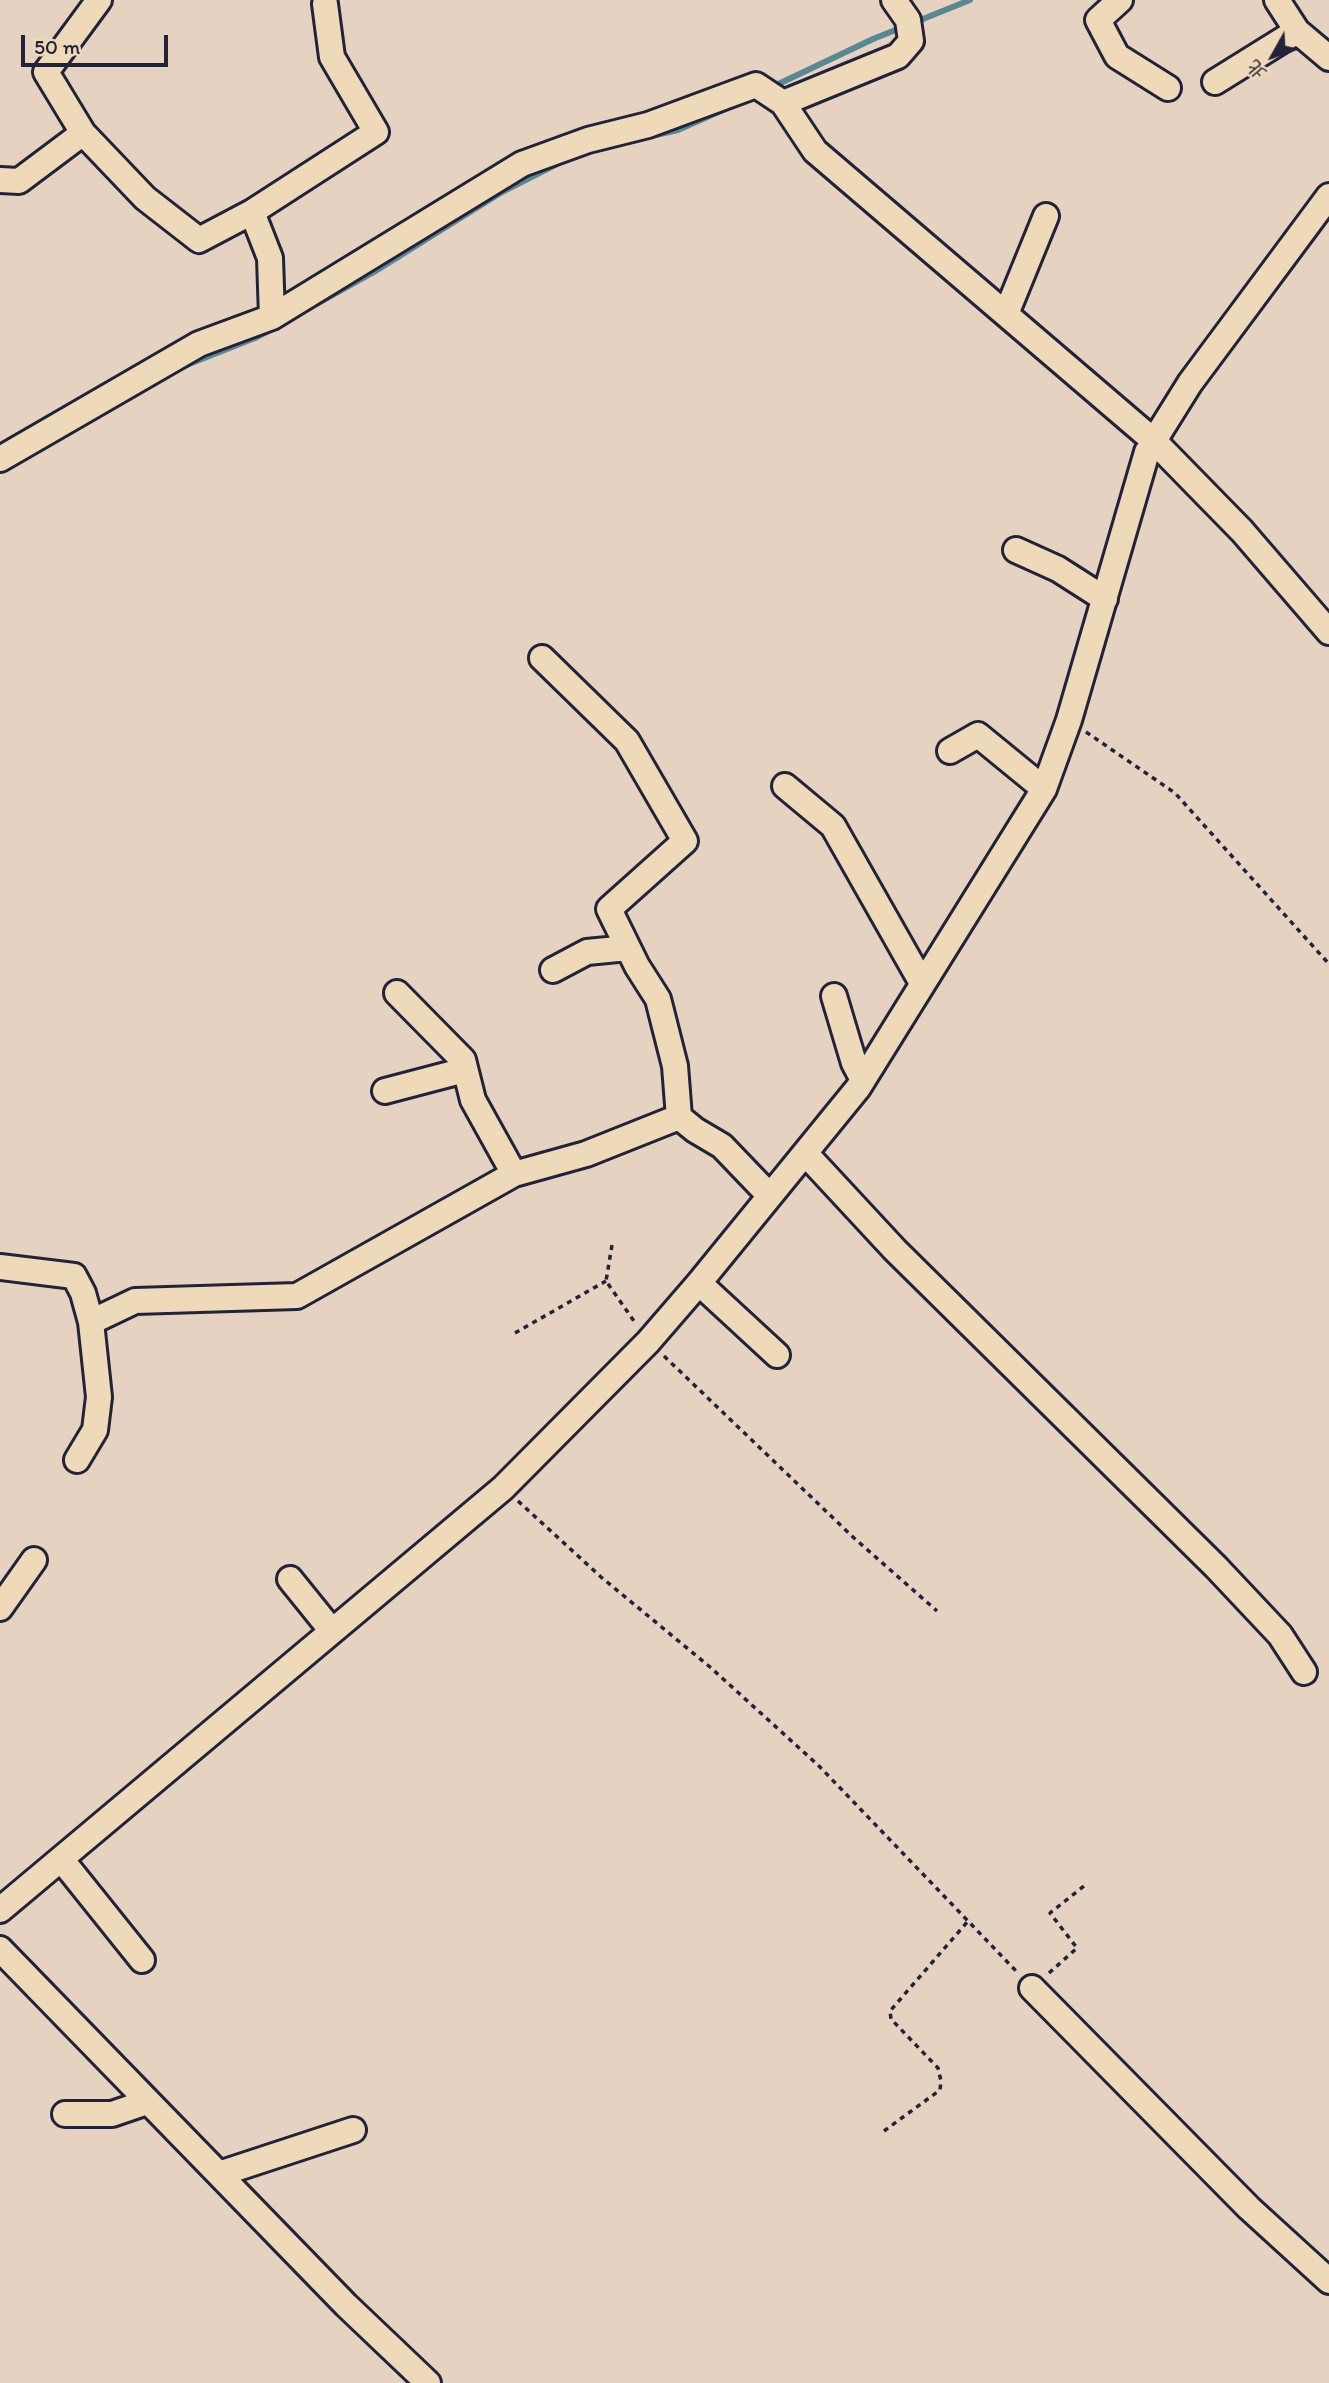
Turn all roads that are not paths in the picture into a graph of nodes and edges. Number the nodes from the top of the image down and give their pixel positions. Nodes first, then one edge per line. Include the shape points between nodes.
1 (99, 0) edge
2 (894, 0) edge
3 (1120, 0) edge
4 (1277, 0) edge
5 (325, 4) dead end
6 (1297, 31) junction
7 (1329, 58) edge
8 (1214, 82) dead end
9 (1167, 88) dead end
10 (783, 103) junction
11 (83, 133) junction
12 (0, 180) edge
13 (1329, 196) edge
14 (252, 212) junction
15 (1046, 216) dead end
16 (1006, 314) junction
17 (272, 317) junction
18 (1154, 441) junction
19 (0, 459) edge
20 (1016, 550) dead end
21 (1105, 599) junction
22 (1329, 632) edge
23 (542, 658) dead end
24 (950, 751) dead end
25 (785, 786) dead end
26 (1044, 789) junction
27 (628, 948) junction
28 (553, 970) dead end
29 (922, 984) junction
30 (397, 993) dead end
31 (834, 996) dead end
32 (465, 1070) junction
33 (863, 1080) junction
34 (385, 1091) dead end
35 (679, 1117) junction
36 (806, 1153) junction
37 (514, 1174) junction
38 (769, 1195) junction
39 (0, 1267) edge
40 (699, 1283) junction
41 (91, 1322) junction
42 (777, 1355) dead end
43 (77, 1460) dead end
44 (34, 1560) dead end
45 (290, 1580) dead end
46 (0, 1608) edge
47 (332, 1631) junction
48 (1304, 1672) dead end
49 (61, 1859) junction
50 (0, 1910) edge
51 (0, 1949) edge
52 (142, 1960) dead end
53 (1032, 1988) road end
54 (147, 2102) junction
55 (65, 2115) dead end
56 (353, 2130) dead end
57 (219, 2174) junction
58 (1329, 2281) edge
59 (428, 2383) edge

1 - 11 street via 46,72
2 - 10 street via 908,20 911,41 898,55
3 - 9 street via 1098,20 1117,56
4 - 6 street
5 - 14 street via 332,57 376,132
6 - 7 street
6 - 8 street
10 - 16 street via 815,151
10 - 17 street via 756,85 522,164
11 - 12 street via 19,181
11 - 14 street via 145,198 200,240
13 - 18 street via 1190,383
14 - 17 street via 270,258
15 - 16 street
16 - 18 street
17 - 19 street via 199,344
18 - 21 street
18 - 22 street via 1242,531
20 - 21 street via 1058,569
21 - 26 street
23 - 27 street via 627,741 685,841 609,909
24 - 26 street via 978,735
25 - 29 street via 832,827
26 - 29 street
27 - 28 street via 587,952
27 - 35 street via 657,999 675,1066
29 - 33 street
30 - 32 street via 463,1060
31 - 33 street
32 - 34 street
32 - 37 street via 473,1100
33 - 36 street
35 - 37 street via 586,1154
35 - 38 street via 722,1146
36 - 38 street
36 - 48 street via 895,1250 1216,1567 1280,1634
37 - 41 street via 297,1296 135,1301
38 - 40 street
39 - 41 street via 74,1276
40 - 42 street
40 - 47 street via 648,1342 503,1488
41 - 43 street via 99,1396 94,1430
44 - 46 street
45 - 47 street
47 - 49 street
49 - 50 street
49 - 52 street
51 - 54 street
53 - 58 street via 1249,2208
54 - 55 street via 112,2114
54 - 57 street
56 - 57 street
57 - 59 street

